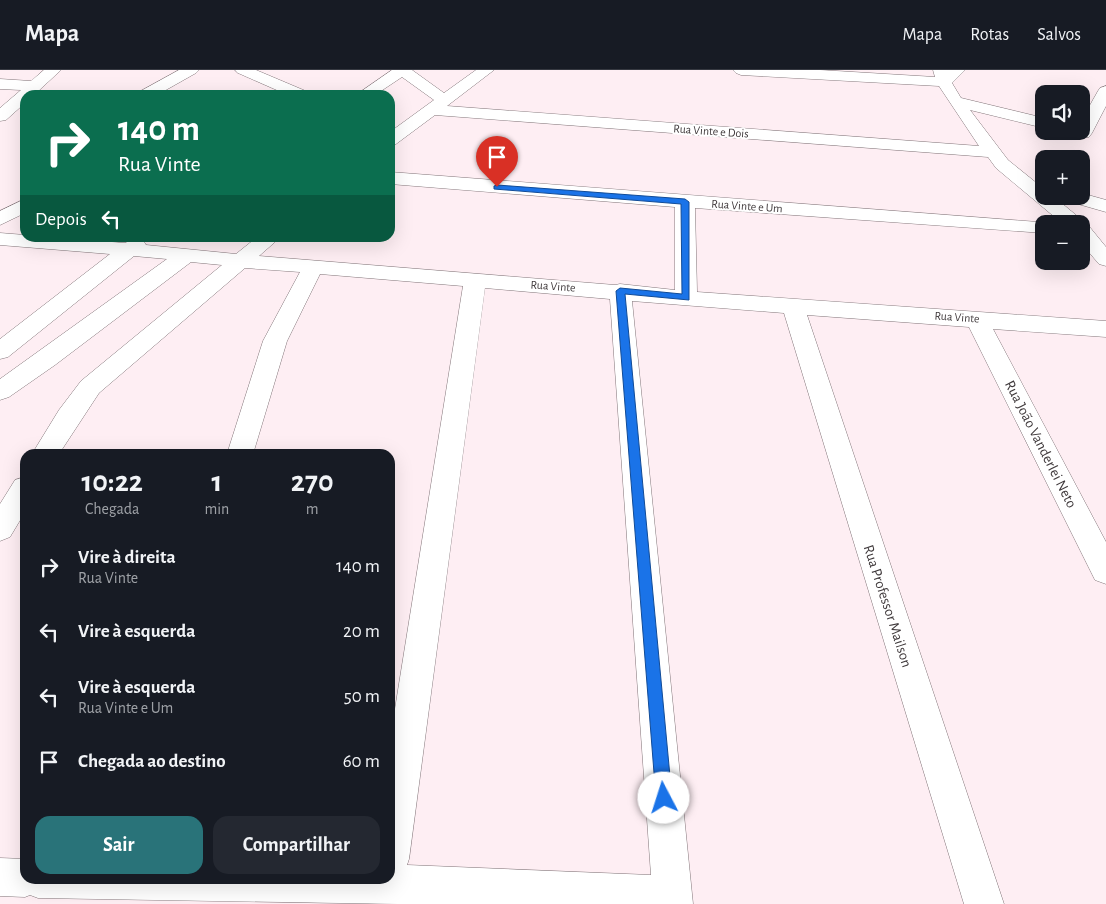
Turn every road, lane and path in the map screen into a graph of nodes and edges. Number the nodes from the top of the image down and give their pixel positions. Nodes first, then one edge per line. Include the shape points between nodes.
1 (53, 70) edge
2 (192, 70) edge
3 (244, 70) edge
4 (402, 70) edge
5 (486, 70) edge
6 (741, 70) edge
7 (957, 70) edge
8 (942, 76) edge
9 (0, 84) edge
10 (22, 90) edge
11 (31, 90) edge
12 (154, 90) edge
13 (290, 90) edge
14 (372, 90) edge
15 (1106, 91) edge
16 (20, 99) edge
17 (955, 101) junction
18 (437, 105) junction
19 (0, 116) edge
20 (1035, 121) edge
21 (1090, 125) edge
22 (395, 136) edge
23 (992, 152) junction
24 (395, 178) edge
25 (1035, 186) edge
26 (685, 202) junction
27 (1090, 202) edge
28 (1055, 205) edge
29 (1106, 206) edge
30 (20, 208) edge
31 (1066, 215) edge
32 (0, 219) edge
33 (1035, 226) edge
34 (0, 239) edge
35 (20, 240) edge
36 (1090, 240) edge
37 (103, 242) edge
38 (263, 242) edge
39 (137, 243) edge
40 (187, 255) junction
41 (1106, 260) edge
42 (240, 261) junction
43 (313, 267) junction
44 (475, 280) junction
45 (620, 291) junction
46 (686, 298) junction
47 (793, 307) junction
48 (976, 318) junction
49 (1106, 329) edge
50 (0, 351) edge
51 (0, 391) edge
52 (48, 449) edge
53 (242, 449) edge
54 (20, 496) edge
55 (0, 529) edge
56 (1106, 571) edge
57 (395, 826) edge
58 (395, 875) edge
59 (0, 877) edge
60 (20, 878) edge
61 (673, 900) edge
62 (984, 904) edge

1 - 11 street
2 - 12 street
3 - 13 street
4 - 14 street
4 - 18 street
5 - 18 street
6 - 8 street
7 - 8 street
8 - 17 street
9 - 10 street
15 - 21 street
16 - 19 street
17 - 20 street
17 - 23 street
18 - 22 street
18 - 23 street, Rua Vinte e Dois
23 - 25 street via 1002,164
24 - 26 street, Rua Vinte e Um
26 - 33 street, Rua Vinte e Um
26 - 46 street
27 - 29 street
28 - 31 street
30 - 32 street
34 - 35 street, Rua Vinte
36 - 41 street
37 - 39 street, Rua Vinte
38 - 42 street
39 - 40 street, Rua Vinte
39 - 50 street
40 - 42 street, Rua Vinte
40 - 51 street
42 - 43 street, Rua Vinte
42 - 52 street via 90,387
43 - 44 street, Rua Vinte
43 - 53 street via 275,341
44 - 45 street, Rua Vinte
44 - 57 street
45 - 46 street, Rua Vinte
45 - 61 street
46 - 47 street, Rua Vinte
47 - 48 street, Rua Vinte
47 - 62 street, Rua Professor Mailson
48 - 49 street, Rua Vinte
48 - 56 street, Rua João Vanderlei Neto
54 - 55 street
58 - 61 street
59 - 60 street

